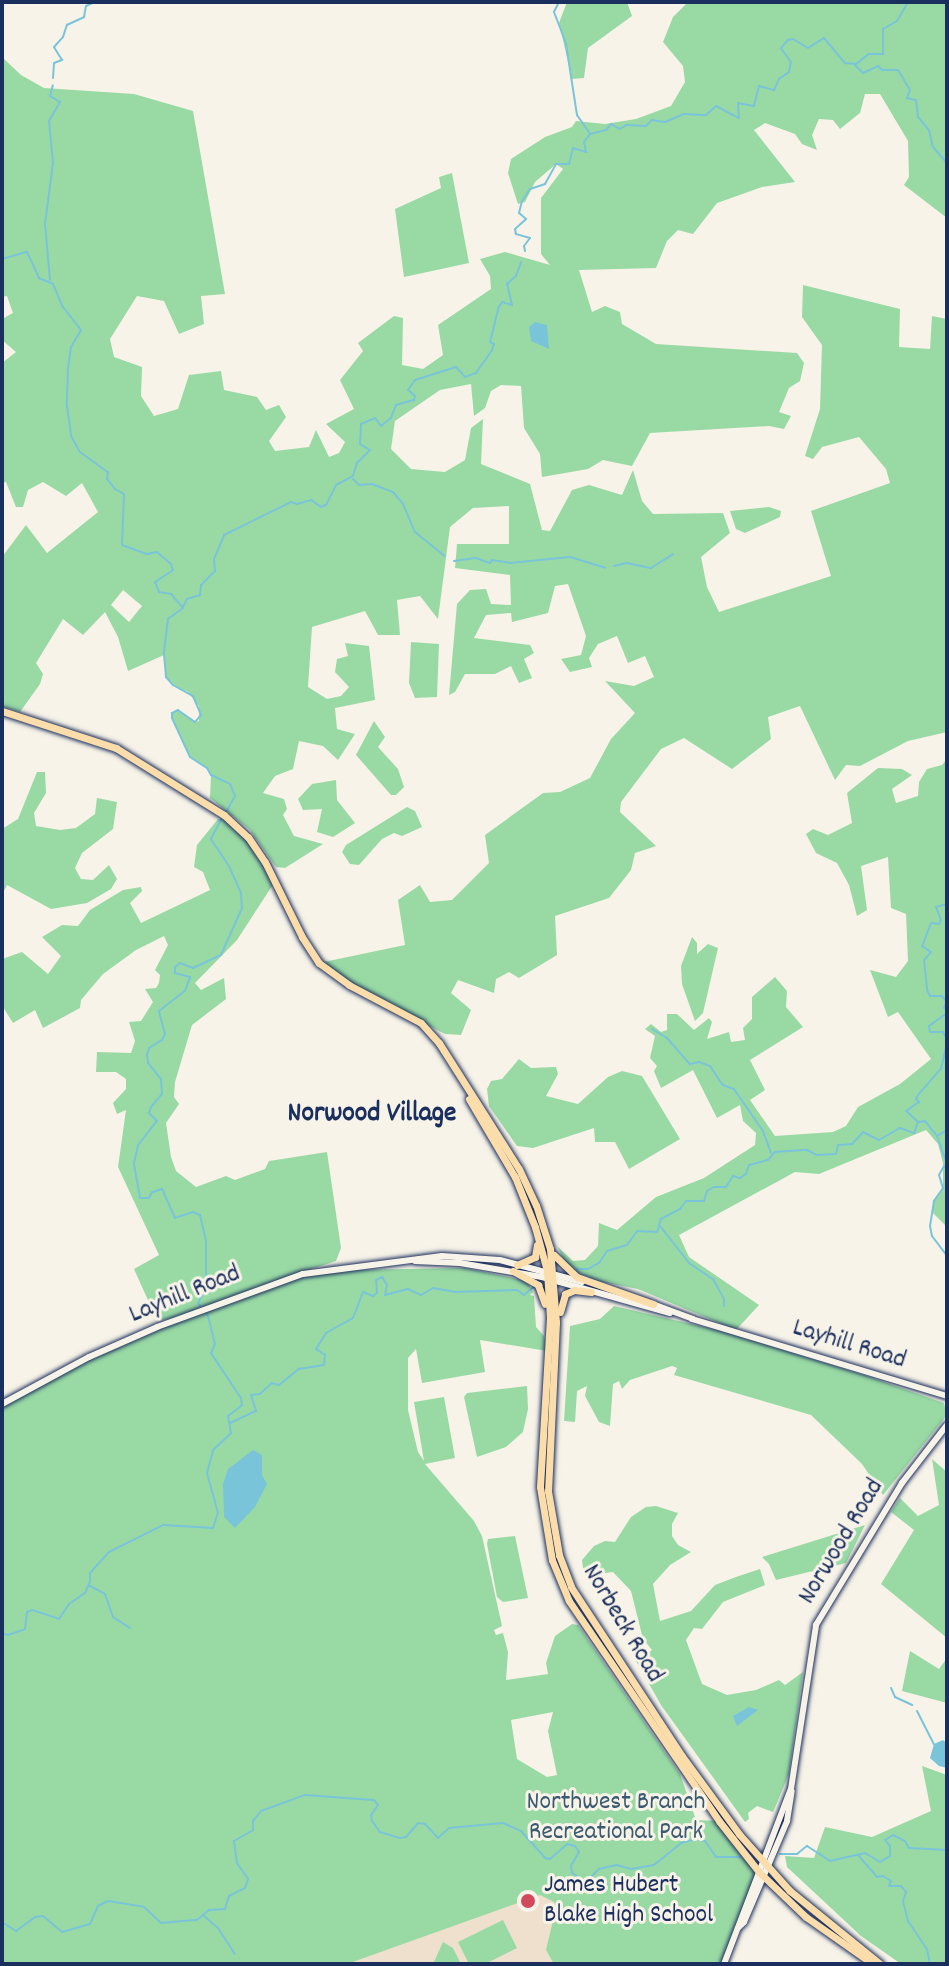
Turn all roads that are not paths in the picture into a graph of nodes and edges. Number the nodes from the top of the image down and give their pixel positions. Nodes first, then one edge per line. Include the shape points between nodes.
1 (2, 711) edge
2 (445, 1051) junction
3 (535, 1227) junction
4 (547, 1239) junction
5 (515, 1268) junction
6 (551, 1276) junction
7 (591, 1292) junction
8 (653, 1304) junction
9 (693, 1319) junction
10 (547, 1364) junction
11 (553, 1385) junction
12 (945, 1396) edge
13 (2, 1404) edge
14 (947, 1425) edge
15 (766, 1866) junction
16 (762, 1874) junction
17 (724, 1964) edge
18 (873, 1964) edge
19 (880, 1964) edge

1 - 2 main road, Norbeck Road via 116,748 225,815 265,862 319,963 421,1023
2 - 3 main road, Norbeck Road via 515,1177
2 - 4 main road, Norbeck Road via 519,1169
3 - 5 main road via 537,1253
3 - 6 main road, Norbeck Road
4 - 6 main road, Norbeck Road
4 - 8 main road via 557,1262 577,1277
5 - 6 main road, Layhill Road
5 - 10 main road via 544,1296
5 - 13 main road, Layhill Road via 396,1261 303,1274 89,1357
6 - 7 main road, Layhill Road
6 - 8 main road, Layhill Road
6 - 10 main road, Norbeck Road
6 - 11 main road, Norbeck Road
7 - 9 main road, Layhill Road
7 - 11 main road via 574,1290 562,1298
8 - 9 main road, Layhill Road
9 - 12 main road, Layhill Road
10 - 16 main road, Norbeck Road via 540,1487 545,1533 558,1578 578,1617 719,1821
11 - 15 main road, Norbeck Road via 548,1491 559,1555 571,1587 682,1756
14 - 15 main road, Norwood Road via 902,1483 816,1625 787,1821
15 - 16 main road, Norwood Road
15 - 19 main road, Norbeck Road via 827,1924
16 - 17 main road, Norwood Road
16 - 18 main road, Norbeck Road via 806,1917

